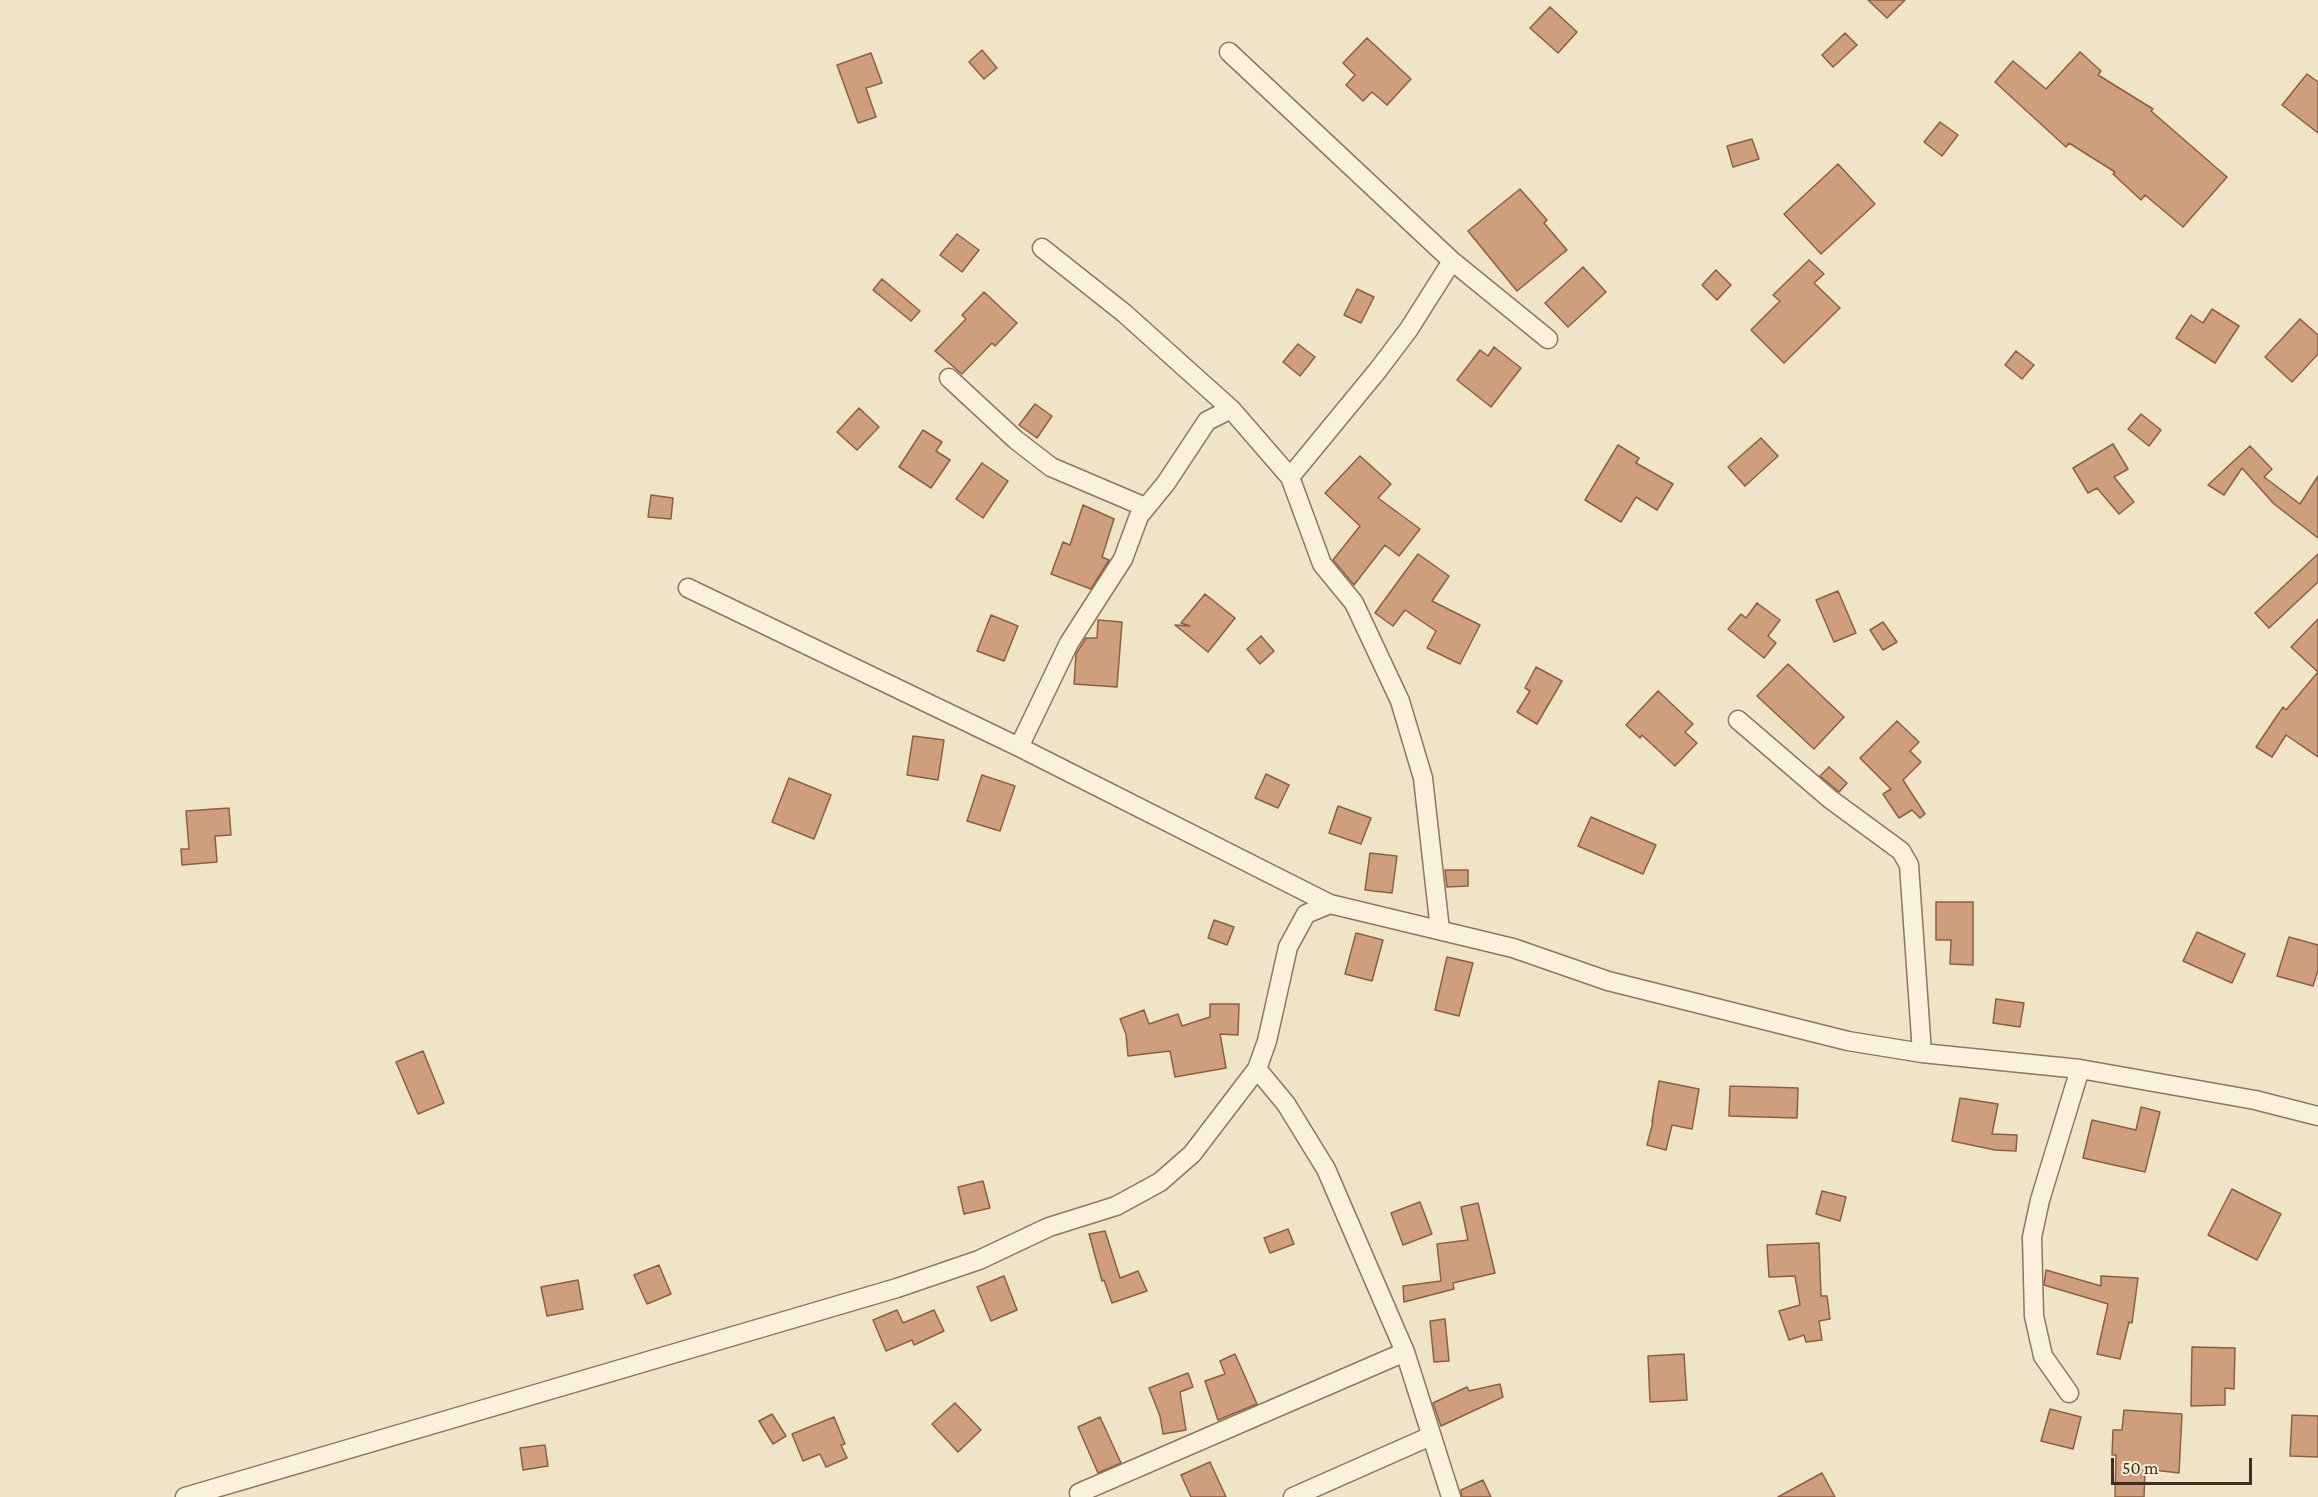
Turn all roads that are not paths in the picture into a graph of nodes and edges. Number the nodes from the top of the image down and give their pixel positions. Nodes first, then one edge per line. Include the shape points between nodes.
1 (1229, 52) dead end
2 (1042, 248) dead end
3 (1452, 261) junction
4 (1548, 339) dead end
5 (949, 378) dead end
6 (1231, 410) junction
7 (1290, 477) junction
8 (1145, 507) junction
9 (688, 588) dead end
10 (1738, 720) dead end
11 (1019, 747) junction
12 (1330, 904) junction
13 (1440, 930) junction
14 (1922, 1053) junction
15 (1257, 1069) junction
16 (2080, 1069) junction
17 (2318, 1116) edge
18 (1405, 1352) junction
19 (2069, 1393) dead end
20 (1431, 1436) junction
21 (1078, 1493) dead end
22 (1446, 1495) edge
23 (185, 1497) edge
24 (1293, 1497) edge

1 - 3 street
2 - 6 street via 1124,313
3 - 4 street
3 - 7 street via 1378,370
5 - 8 street via 1051,467
6 - 7 street
6 - 8 street via 1207,421
7 - 13 street via 1322,564 1354,603 1400,701 1423,778
8 - 11 street via 1123,559 1069,643
9 - 11 street
10 - 14 street via 1830,799 1901,851 1909,865
11 - 12 street
12 - 13 street
12 - 15 street via 1306,914 1288,947
13 - 14 street via 1513,948 1608,981 1848,1041
14 - 16 street
15 - 18 street via 1286,1104 1326,1169
15 - 23 street via 1192,1154 1160,1182 1116,1206 1049,1227 979,1260 897,1288
16 - 17 street via 2255,1100
16 - 19 street via 2032,1237 2034,1316 2043,1356
18 - 20 street
18 - 21 street
20 - 22 street via 1444,1471
20 - 24 street

